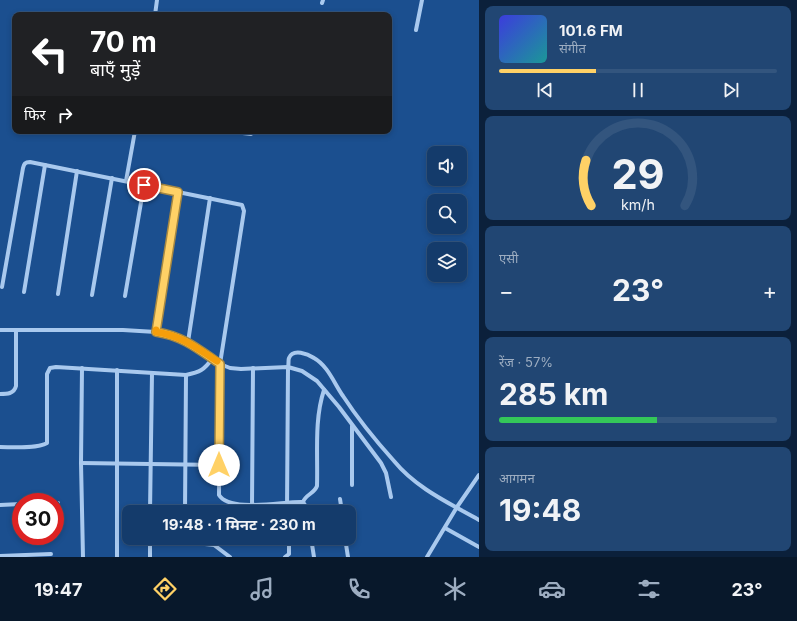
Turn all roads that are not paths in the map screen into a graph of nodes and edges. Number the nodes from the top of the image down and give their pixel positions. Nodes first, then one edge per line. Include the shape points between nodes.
1 (157, 0) edge
2 (422, 0) edge
3 (155, 12) edge
4 (416, 30) dead end
5 (134, 134) edge
6 (45, 165) junction
7 (77, 171) junction
8 (112, 178) junction
9 (126, 181) junction
10 (144, 185) junction
11 (178, 192) junction
12 (210, 198) junction
13 (2, 287) dead end
14 (24, 292) dead end
15 (58, 294) dead end
16 (92, 295) dead end
17 (125, 296) dead end
18 (0, 330) edge
19 (16, 330) junction
20 (156, 332) junction
21 (188, 342) junction
22 (212, 359) junction
23 (220, 364) junction
24 (288, 367) junction
25 (82, 368) junction
26 (253, 368) junction
27 (117, 370) junction
28 (152, 372) junction
29 (186, 375) junction
30 (324, 390) junction
31 (0, 394) edge
32 (352, 425) junction
33 (0, 447) edge
34 (81, 463) junction
35 (116, 464) junction
36 (150, 464) junction
37 (185, 465) junction
38 (219, 465) junction
39 (479, 475) edge
40 (352, 485) dead end
41 (390, 496) dead end
42 (340, 499) dead end
43 (303, 502) junction
44 (286, 503) junction
45 (0, 504) edge
46 (12, 504) edge
47 (150, 505) edge
48 (185, 505) edge
49 (246, 505) edge
50 (252, 505) edge
51 (263, 505) edge
52 (305, 505) edge
53 (341, 505) edge
54 (457, 507) junction
55 (479, 520) edge
56 (445, 528) junction
57 (150, 545) edge
58 (214, 545) edge
59 (289, 545) edge
60 (312, 545) edge
61 (347, 545) edge
62 (479, 547) edge
63 (51, 554) dead end
64 (0, 556) edge
65 (83, 557) edge
66 (116, 557) edge
67 (150, 557) edge
68 (230, 557) edge
69 (285, 557) edge
70 (314, 557) edge
71 (348, 557) edge
72 (427, 557) edge

1 - 3 street
2 - 4 street
5 - 9 street
6 - 7 street
6 - 13 street via 30,162 24,164
6 - 14 street
7 - 8 street
7 - 15 street
8 - 9 street
8 - 16 street
9 - 10 street
10 - 11 street
10 - 17 street
11 - 12 street
11 - 20 street
12 - 21 street
12 - 23 street via 238,203 244,208
18 - 19 street
19 - 20 street
19 - 31 street via 15,391
20 - 21 street
21 - 22 street
22 - 23 street
22 - 29 street via 200,372
23 - 26 street via 230,368
23 - 38 street
24 - 26 street
24 - 30 street via 302,371 317,381
24 - 44 street
24 - 54 street via 293,353 305,353 324,366 343,397 394,462 423,487
25 - 27 street
25 - 33 street via 50,368 47,443 36,446
25 - 34 street
26 - 50 street
27 - 28 street
27 - 35 street
28 - 29 street
28 - 36 street
29 - 37 street
30 - 32 street
30 - 43 street via 319,416 317,486
32 - 40 street
32 - 41 street via 386,472
34 - 35 street
34 - 65 street
35 - 36 street
35 - 66 street
36 - 37 street
36 - 47 street
37 - 38 street
37 - 48 street
38 - 49 street via 219,495 222,500
39 - 54 street
42 - 53 street
43 - 44 street
43 - 52 street
44 - 51 street
45 - 46 street
54 - 55 street
54 - 56 street
56 - 62 street
56 - 72 street
57 - 67 street
58 - 68 street
59 - 69 street via 289,554
60 - 70 street
61 - 71 street
63 - 64 street

